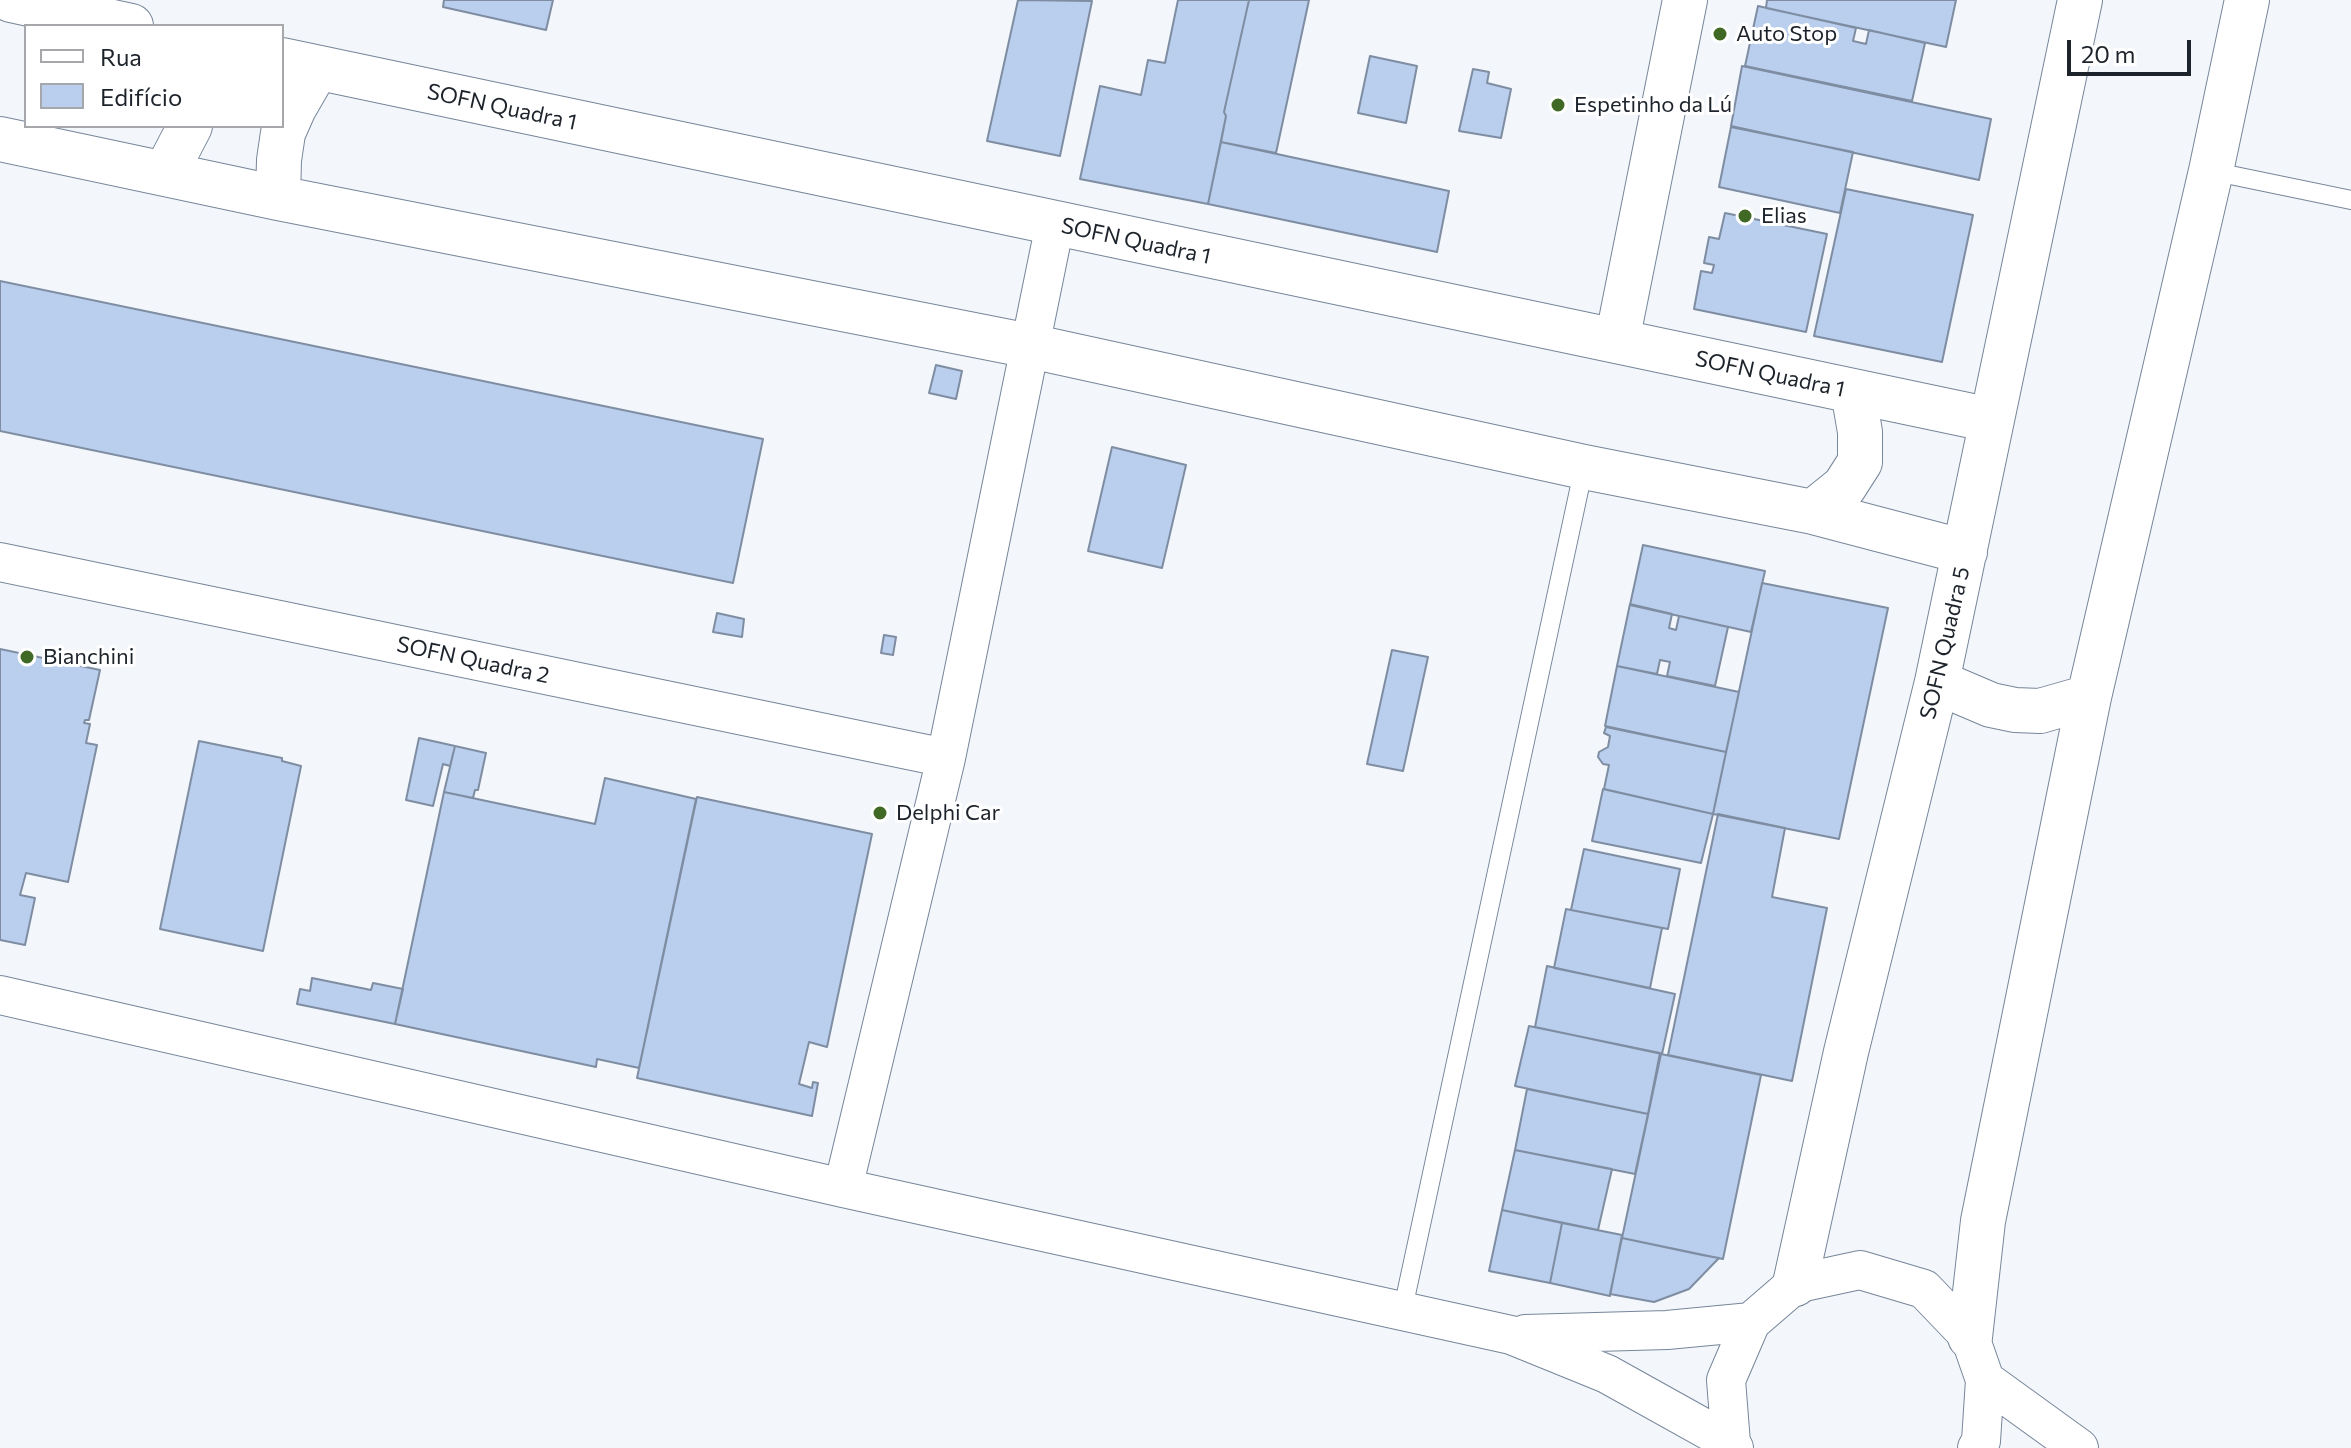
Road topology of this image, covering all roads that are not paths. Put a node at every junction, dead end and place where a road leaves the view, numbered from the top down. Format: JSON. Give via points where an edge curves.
{"nodes":[{"id":1,"x":11,"y":0,"type":"edge"},
{"id":2,"x":1685,"y":0,"type":"edge"},
{"id":3,"x":2080,"y":0,"type":"edge"},
{"id":4,"x":2247,"y":0,"type":"edge"},
{"id":5,"x":122,"y":24,"type":"edge"},
{"id":6,"x":300,"y":64,"type":"edge"},
{"id":7,"x":189,"y":128,"type":"edge"},
{"id":8,"x":0,"y":139,"type":"edge"},
{"id":9,"x":2211,"y":171,"type":"junction"},
{"id":10,"x":165,"y":174,"type":"junction"},
{"id":11,"x":278,"y":198,"type":"junction"},
{"id":12,"x":2351,"y":200,"type":"edge"},
{"id":13,"x":1055,"y":224,"type":"junction"},
{"id":14,"x":1617,"y":341,"type":"junction"},
{"id":15,"x":1030,"y":346,"type":"junction"},
{"id":16,"x":1853,"y":391,"type":"junction"},
{"id":17,"x":1991,"y":420,"type":"junction"},
{"id":18,"x":1584,"y":467,"type":"junction"},
{"id":19,"x":1813,"y":512,"type":"junction"},
{"id":20,"x":1965,"y":552,"type":"junction"},
{"id":21,"x":0,"y":562,"type":"edge"},
{"id":22,"x":1937,"y":682,"type":"junction"},
{"id":23,"x":2089,"y":697,"type":"junction"},
{"id":24,"x":946,"y":758,"type":"junction"},
{"id":25,"x":0,"y":995,"type":"edge"},
{"id":26,"x":843,"y":1188,"type":"junction"},
{"id":27,"x":1795,"y":1284,"type":"junction"},
{"id":28,"x":1402,"y":1313,"type":"junction"},
{"id":29,"x":1751,"y":1322,"type":"junction"},
{"id":30,"x":1511,"y":1335,"type":"junction"},
{"id":31,"x":1970,"y":1337,"type":"junction"},
{"id":32,"x":1985,"y":1380,"type":"junction"},
{"id":33,"x":1732,"y":1446,"type":"edge"},
{"id":34,"x":1977,"y":1448,"type":"edge"},
{"id":35,"x":2079,"y":1448,"type":"edge"}],
"edges":[{"from":1,"to":5,"type":"street"},
{"from":2,"to":14,"type":"street"},
{"from":3,"to":17,"type":"street","name":"SOFN Quadra 5"},
{"from":4,"to":9,"type":"street"},
{"from":6,"to":11,"type":"street","via":[[294,108],[283,133]]},
{"from":6,"to":13,"type":"street","name":"SOFN Quadra 1"},
{"from":7,"to":10,"type":"street"},
{"from":8,"to":10,"type":"street"},
{"from":9,"to":12,"type":"lane"},
{"from":9,"to":23,"type":"street"},
{"from":10,"to":11,"type":"street"},
{"from":11,"to":15,"type":"street"},
{"from":13,"to":14,"type":"street","name":"SOFN Quadra 1"},
{"from":13,"to":15,"type":"street"},
{"from":14,"to":16,"type":"street","name":"SOFN Quadra 1"},
{"from":15,"to":18,"type":"street"},
{"from":15,"to":24,"type":"street"},
{"from":16,"to":17,"type":"street","name":"SOFN Quadra 1"},
{"from":16,"to":19,"type":"street","via":[[1860,462],[1844,487]]},
{"from":17,"to":20,"type":"street","name":"SOFN Quadra 5"},
{"from":18,"to":19,"type":"street"},
{"from":18,"to":28,"type":"lane"},
{"from":19,"to":20,"type":"street"},
{"from":20,"to":22,"type":"street","name":"SOFN Quadra 5"},
{"from":21,"to":24,"type":"street","name":"SOFN Quadra 2"},
{"from":22,"to":23,"type":"street","via":[[2015,710],[2040,711]]},
{"from":22,"to":27,"type":"street","name":"SOFN Quadra 5"},
{"from":23,"to":31,"type":"street","via":[[1983,1221]]},
{"from":24,"to":26,"type":"street"},
{"from":25,"to":26,"type":"street"},
{"from":26,"to":28,"type":"street"},
{"from":27,"to":29,"type":"street"},
{"from":27,"to":31,"type":"street","via":[[1860,1270],[1911,1285],[1924,1289]]},
{"from":28,"to":30,"type":"street"},
{"from":29,"to":30,"type":"street"},
{"from":29,"to":33,"type":"street","via":[[1726,1380]]},
{"from":30,"to":33,"type":"street","via":[[1607,1374]]},
{"from":31,"to":32,"type":"street"},
{"from":32,"to":34,"type":"street"},
{"from":32,"to":35,"type":"street"}]}
